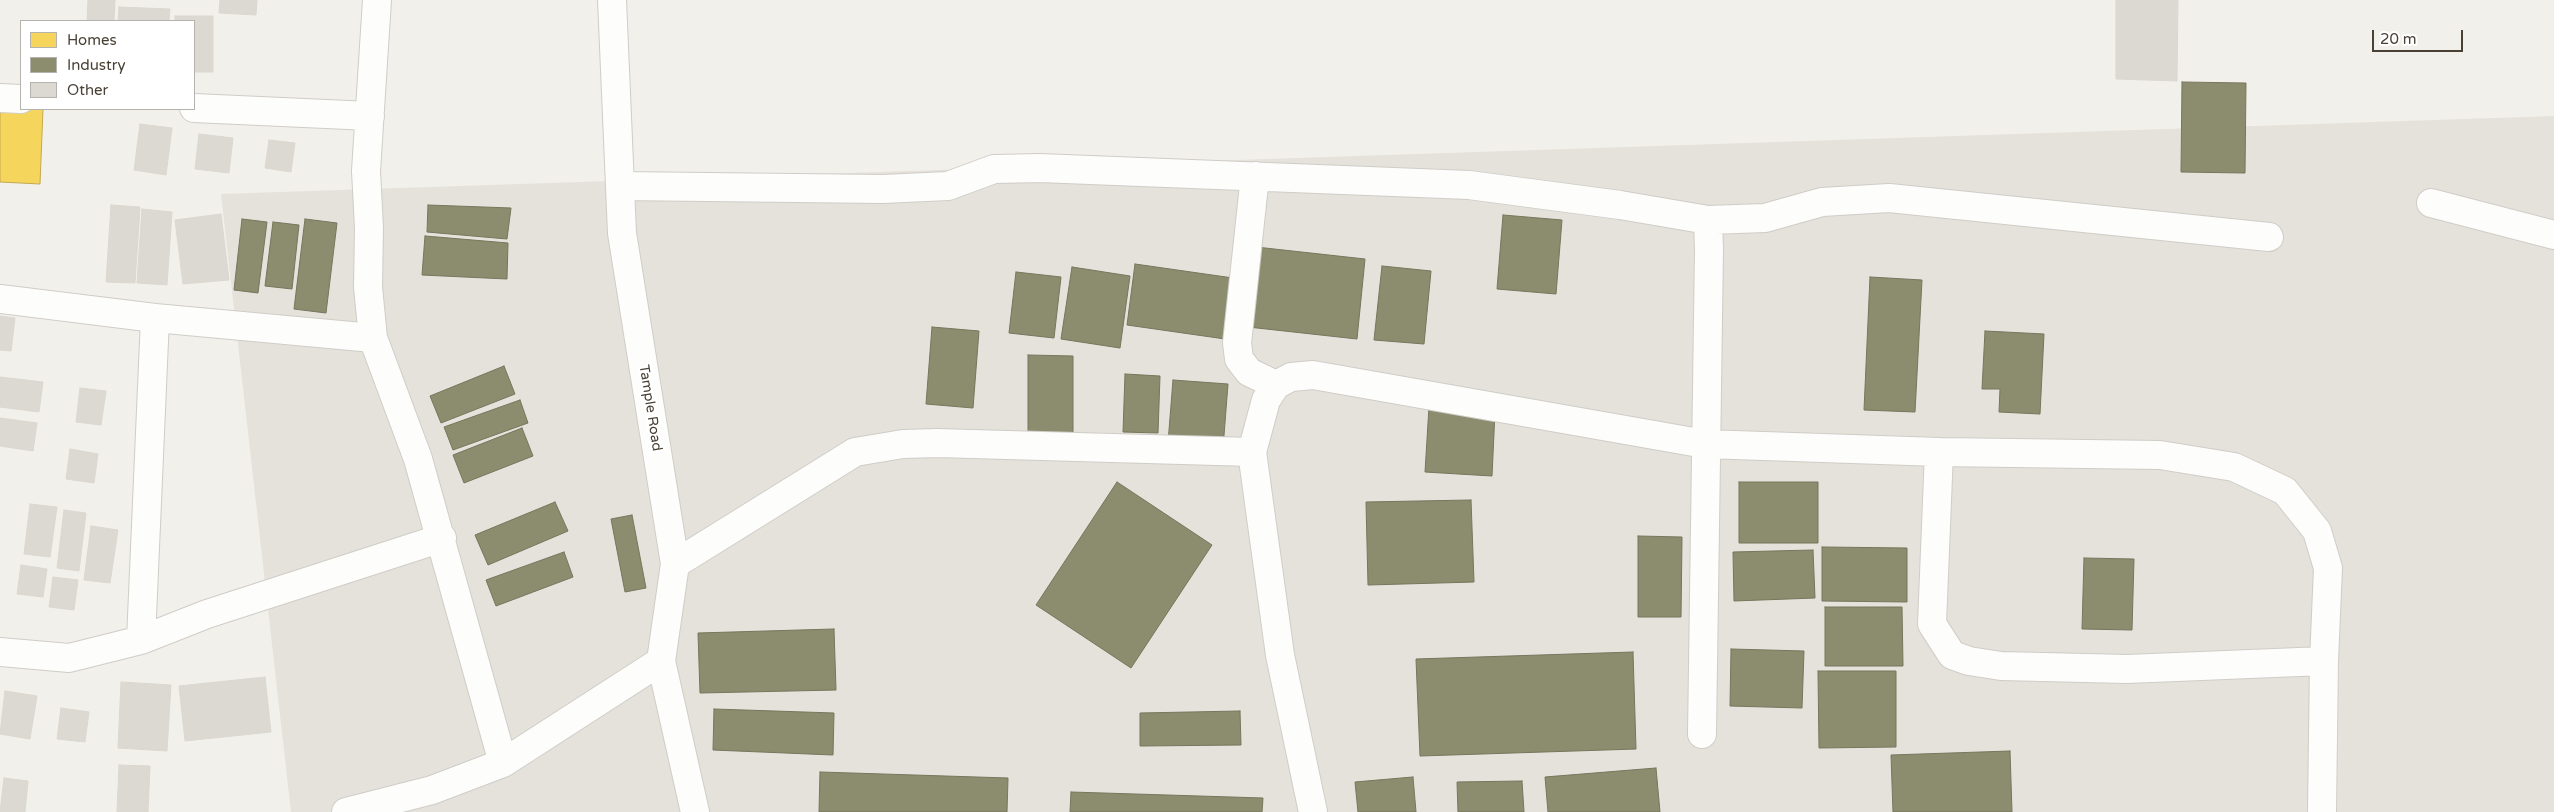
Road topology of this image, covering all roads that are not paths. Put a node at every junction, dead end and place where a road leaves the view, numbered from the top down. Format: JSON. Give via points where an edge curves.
{"nodes":[{"id":1,"x":377,"y":0,"type":"edge"},
{"id":2,"x":612,"y":0,"type":"edge"},
{"id":3,"x":0,"y":98,"type":"edge"},
{"id":4,"x":20,"y":99,"type":"edge"},
{"id":5,"x":195,"y":108,"type":"edge"},
{"id":6,"x":370,"y":116,"type":"junction"},
{"id":7,"x":1255,"y":176,"type":"junction"},
{"id":8,"x":620,"y":186,"type":"junction"},
{"id":9,"x":2431,"y":203,"type":"dead end"},
{"id":10,"x":1708,"y":220,"type":"junction"},
{"id":11,"x":2554,"y":235,"type":"edge"},
{"id":12,"x":2269,"y":237,"type":"dead end"},
{"id":13,"x":0,"y":299,"type":"edge"},
{"id":14,"x":155,"y":318,"type":"junction"},
{"id":15,"x":373,"y":338,"type":"junction"},
{"id":16,"x":1276,"y":385,"type":"junction"},
{"id":17,"x":1705,"y":444,"type":"junction"},
{"id":18,"x":1252,"y":452,"type":"junction"},
{"id":19,"x":1939,"y":452,"type":"junction"},
{"id":20,"x":442,"y":538,"type":"junction"},
{"id":21,"x":674,"y":564,"type":"junction"},
{"id":22,"x":141,"y":640,"type":"junction"},
{"id":23,"x":0,"y":652,"type":"edge"},
{"id":24,"x":661,"y":661,"type":"junction"},
{"id":25,"x":2324,"y":661,"type":"junction"},
{"id":26,"x":1702,"y":734,"type":"dead end"},
{"id":27,"x":503,"y":763,"type":"junction"},
{"id":28,"x":431,"y":801,"type":"edge"},
{"id":29,"x":346,"y":812,"type":"edge"},
{"id":30,"x":695,"y":812,"type":"edge"},
{"id":31,"x":1313,"y":812,"type":"edge"},
{"id":32,"x":2322,"y":812,"type":"edge"}],
"edges":[{"from":1,"to":6,"type":"street"},
{"from":2,"to":8,"type":"street","name":"Tample Road"},
{"from":3,"to":4,"type":"street"},
{"from":5,"to":6,"type":"street"},
{"from":6,"to":15,"type":"street","via":[[366,171],[368,287]]},
{"from":7,"to":8,"type":"street","via":[[1040,168],[994,169],[948,186],[883,189]]},
{"from":7,"to":10,"type":"street","via":[[1469,186]]},
{"from":7,"to":16,"type":"street","via":[[1237,343],[1239,359],[1249,372]]},
{"from":8,"to":21,"type":"street","name":"Tample Road","via":[[622,233]]},
{"from":9,"to":11,"type":"street"},
{"from":10,"to":12,"type":"street","via":[[1765,218],[1822,202],[1889,198]]},
{"from":10,"to":17,"type":"street"},
{"from":13,"to":14,"type":"street"},
{"from":14,"to":15,"type":"street"},
{"from":14,"to":22,"type":"street"},
{"from":15,"to":20,"type":"street","via":[[418,459]]},
{"from":16,"to":17,"type":"street","via":[[1291,376],[1313,375]]},
{"from":16,"to":18,"type":"street","via":[[1266,400]]},
{"from":17,"to":19,"type":"street"},
{"from":17,"to":26,"type":"street"},
{"from":18,"to":21,"type":"street","via":[[936,443],[904,444],[855,452]]},
{"from":18,"to":31,"type":"street","via":[[1280,655]]},
{"from":19,"to":25,"type":"street","via":[[2160,455],[2234,467],[2285,491],[2317,531],[2328,568]]},
{"from":19,"to":25,"type":"street","via":[[1932,624],[1952,655],[1969,662],[2000,666],[2127,669]]},
{"from":20,"to":22,"type":"street","via":[[207,614]]},
{"from":20,"to":27,"type":"street"},
{"from":21,"to":24,"type":"street","name":"Tample Road"},
{"from":22,"to":23,"type":"street","via":[[69,658]]},
{"from":24,"to":27,"type":"street"},
{"from":24,"to":30,"type":"street","name":"Tample Road"},
{"from":25,"to":32,"type":"street"},
{"from":27,"to":28,"type":"street"},
{"from":28,"to":29,"type":"street"}]}
